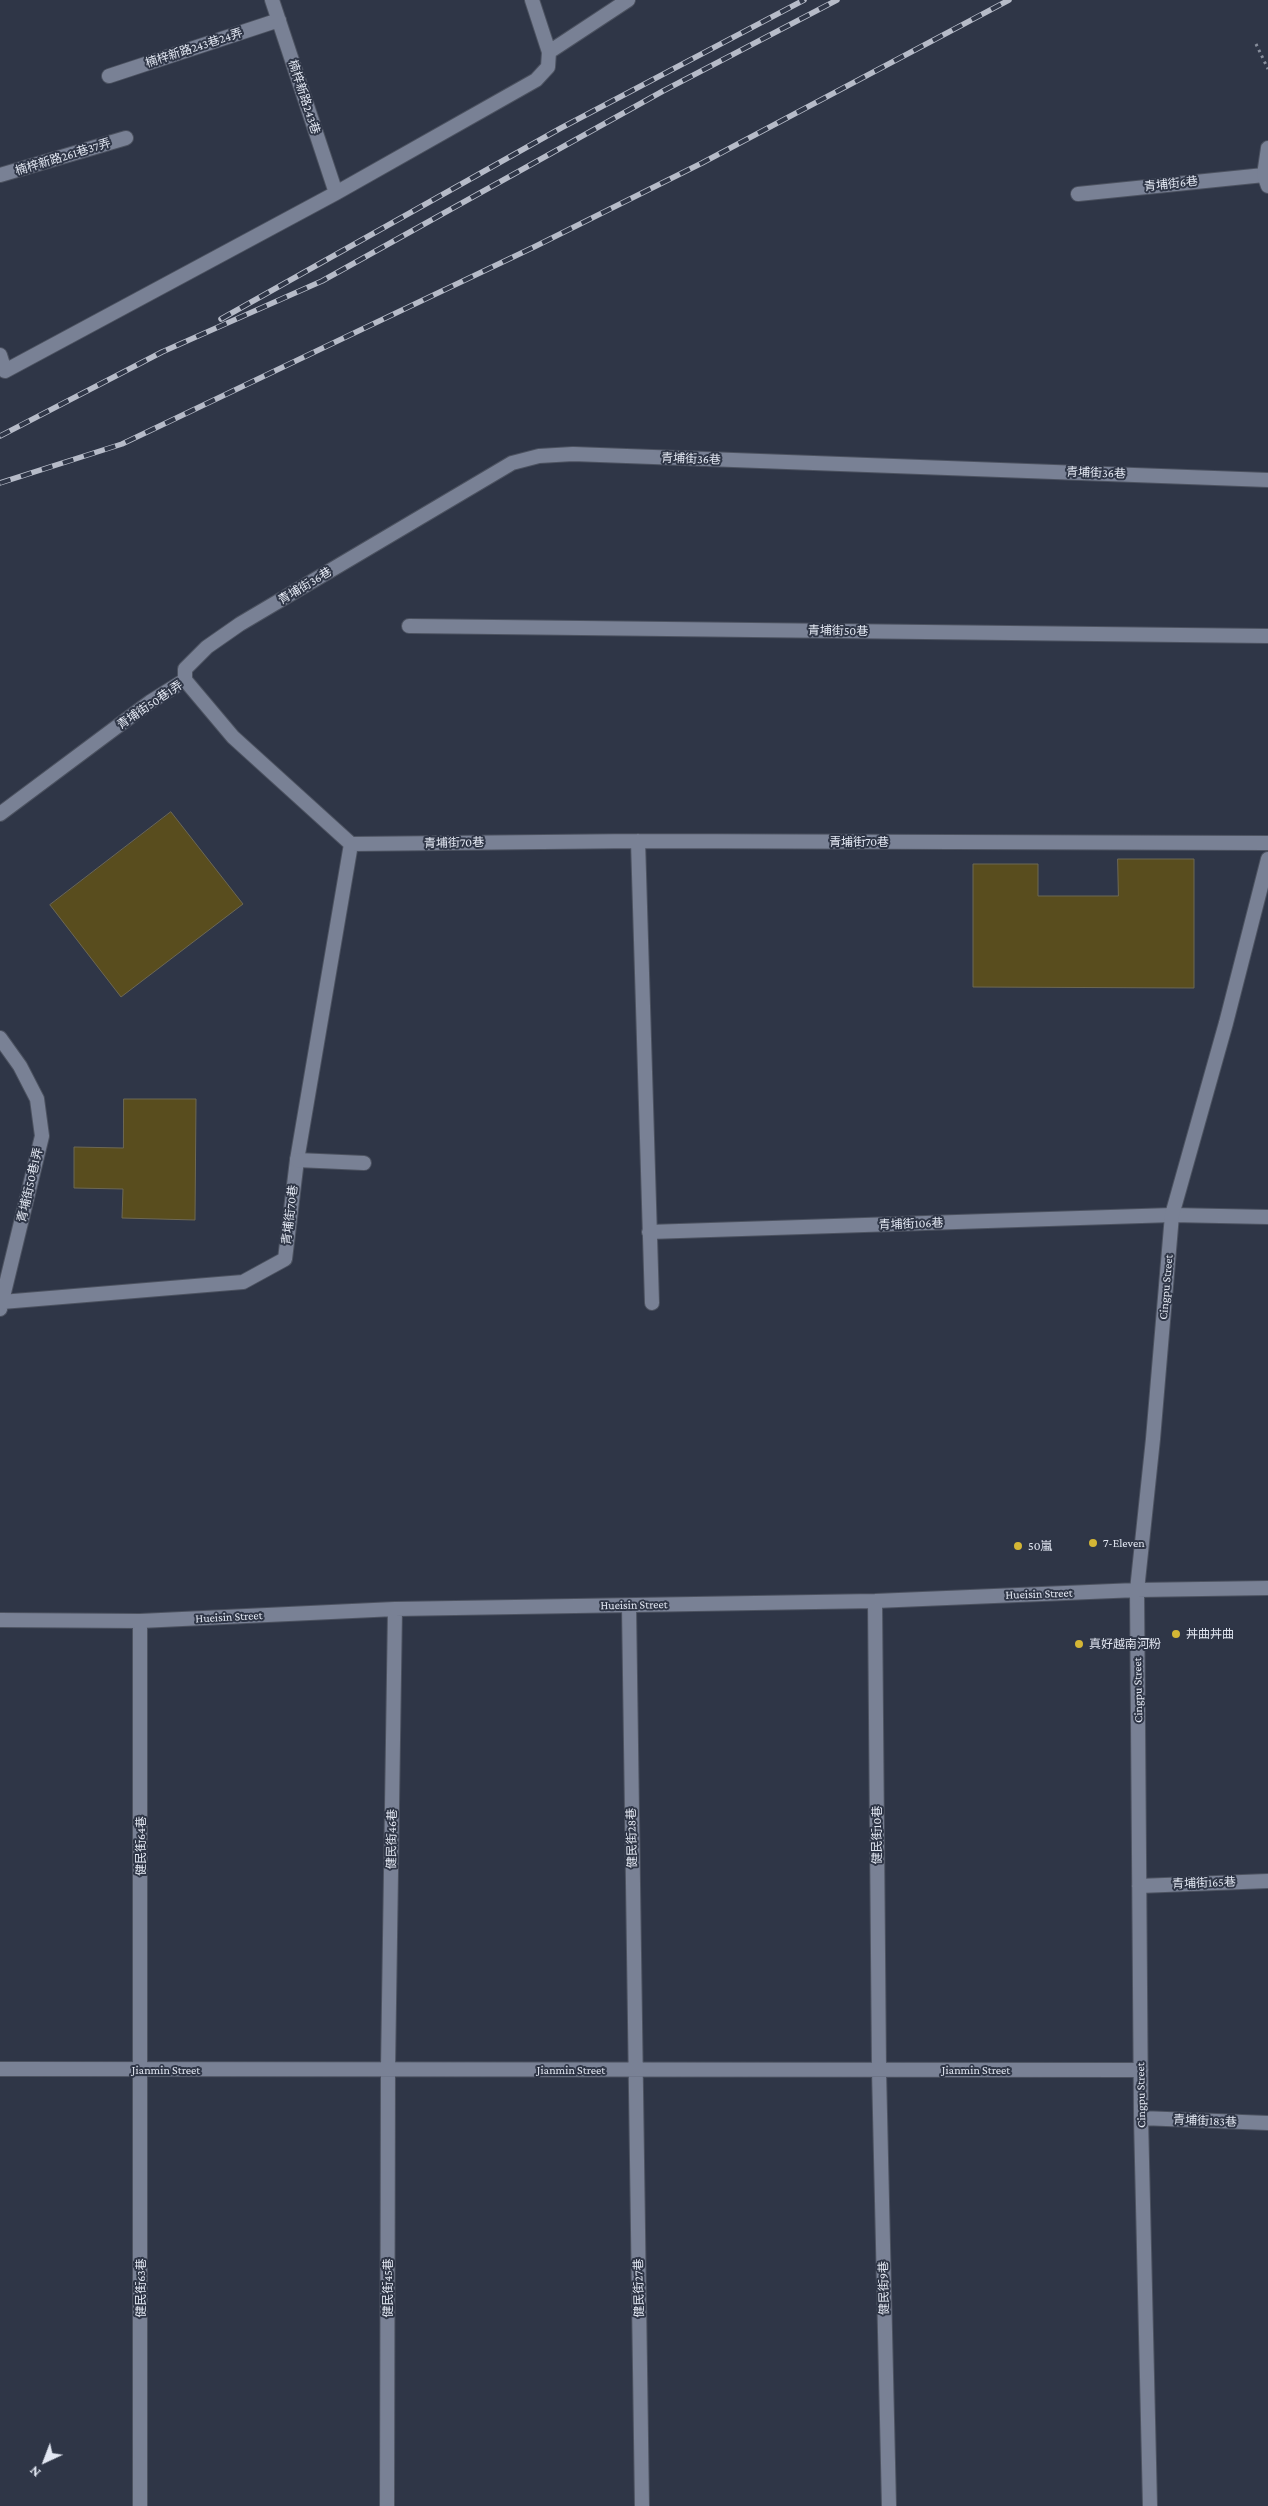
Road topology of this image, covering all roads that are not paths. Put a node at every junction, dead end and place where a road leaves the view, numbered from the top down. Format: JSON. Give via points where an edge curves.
{"nodes":[{"id":1,"x":272,"y":0,"type":"edge"},
{"id":2,"x":532,"y":0,"type":"edge"},
{"id":3,"x":628,"y":0,"type":"edge"},
{"id":4,"x":279,"y":20,"type":"junction"},
{"id":5,"x":549,"y":52,"type":"junction"},
{"id":6,"x":109,"y":76,"type":"dead end"},
{"id":7,"x":126,"y":138,"type":"dead end"},
{"id":8,"x":1268,"y":148,"type":"edge"},
{"id":9,"x":0,"y":175,"type":"edge"},
{"id":10,"x":1266,"y":180,"type":"edge"},
{"id":11,"x":336,"y":193,"type":"junction"},
{"id":12,"x":1078,"y":194,"type":"dead end"},
{"id":13,"x":0,"y":355,"type":"edge"},
{"id":14,"x":1268,"y":480,"type":"edge"},
{"id":15,"x":409,"y":626,"type":"dead end"},
{"id":16,"x":1268,"y":636,"type":"edge"},
{"id":17,"x":185,"y":680,"type":"junction"},
{"id":18,"x":0,"y":814,"type":"edge"},
{"id":19,"x":638,"y":841,"type":"junction"},
{"id":20,"x":1268,"y":843,"type":"edge"},
{"id":21,"x":350,"y":844,"type":"junction"},
{"id":22,"x":1268,"y":859,"type":"edge"},
{"id":23,"x":0,"y":1038,"type":"edge"},
{"id":24,"x":297,"y":1160,"type":"junction"},
{"id":25,"x":364,"y":1163,"type":"dead end"},
{"id":26,"x":1172,"y":1215,"type":"junction"},
{"id":27,"x":1268,"y":1217,"type":"edge"},
{"id":28,"x":649,"y":1232,"type":"junction"},
{"id":29,"x":652,"y":1303,"type":"dead end"},
{"id":30,"x":1,"y":1306,"type":"edge"},
{"id":31,"x":1268,"y":1588,"type":"edge"},
{"id":32,"x":1137,"y":1590,"type":"junction"},
{"id":33,"x":875,"y":1601,"type":"junction"},
{"id":34,"x":629,"y":1606,"type":"junction"},
{"id":35,"x":395,"y":1609,"type":"junction"},
{"id":36,"x":0,"y":1620,"type":"edge"},
{"id":37,"x":140,"y":1622,"type":"junction"},
{"id":38,"x":1268,"y":1881,"type":"edge"},
{"id":39,"x":1139,"y":1886,"type":"junction"},
{"id":40,"x":0,"y":2069,"type":"edge"},
{"id":41,"x":142,"y":2070,"type":"junction"},
{"id":42,"x":388,"y":2070,"type":"junction"},
{"id":43,"x":636,"y":2070,"type":"junction"},
{"id":44,"x":879,"y":2070,"type":"junction"},
{"id":45,"x":1141,"y":2070,"type":"junction"},
{"id":46,"x":1142,"y":2118,"type":"junction"},
{"id":47,"x":1268,"y":2123,"type":"edge"},
{"id":48,"x":140,"y":2506,"type":"edge"},
{"id":49,"x":387,"y":2506,"type":"edge"},
{"id":50,"x":642,"y":2506,"type":"edge"},
{"id":51,"x":889,"y":2506,"type":"edge"},
{"id":52,"x":1150,"y":2506,"type":"edge"}],
"edges":[{"from":1,"to":4,"type":"street","name":"楠梓新路243巷"},
{"from":2,"to":5,"type":"street"},
{"from":3,"to":5,"type":"street"},
{"from":4,"to":6,"type":"street","name":"楠梓新路243巷24弄"},
{"from":4,"to":11,"type":"street","name":"楠梓新路243巷"},
{"from":5,"to":11,"type":"street","via":[[548,67],[536,80]]},
{"from":7,"to":9,"type":"street","name":"楠梓新路261巷37弄"},
{"from":8,"to":10,"type":"street"},
{"from":10,"to":12,"type":"street","name":"青埔街6巷"},
{"from":11,"to":13,"type":"street","via":[[5,371]]},
{"from":14,"to":17,"type":"street","name":"青埔街36巷","via":[[573,454],[539,456],[512,463],[240,624],[207,647],[185,669]]},
{"from":15,"to":16,"type":"street","name":"青埔街50巷"},
{"from":17,"to":18,"type":"street","name":"青埔街50巷1弄","via":[[150,702]]},
{"from":17,"to":21,"type":"street","name":"青埔街50巷1弄","via":[[233,736]]},
{"from":19,"to":20,"type":"street","name":"青埔街70巷"},
{"from":19,"to":21,"type":"street","name":"青埔街70巷"},
{"from":19,"to":28,"type":"street"},
{"from":21,"to":24,"type":"street","name":"青埔街70巷"},
{"from":22,"to":26,"type":"street","name":"Cingpu Street"},
{"from":23,"to":30,"type":"street","name":"青埔街50巷1弄","via":[[20,1066],[37,1099],[42,1136]]},
{"from":24,"to":25,"type":"street"},
{"from":24,"to":30,"type":"street","name":"青埔街70巷","via":[[285,1259],[243,1282]]},
{"from":26,"to":27,"type":"street","name":"青埔街106巷"},
{"from":26,"to":28,"type":"street","name":"青埔街106巷"},
{"from":26,"to":32,"type":"street","name":"Cingpu Street","via":[[1154,1439]]},
{"from":28,"to":29,"type":"street"},
{"from":31,"to":32,"type":"street","name":"Hueisin Street"},
{"from":32,"to":33,"type":"street","name":"Hueisin Street"},
{"from":32,"to":39,"type":"street","name":"Cingpu Street"},
{"from":33,"to":34,"type":"street","name":"Hueisin Street"},
{"from":33,"to":44,"type":"street","name":"健民街10巷"},
{"from":34,"to":35,"type":"street","name":"Hueisin Street"},
{"from":34,"to":43,"type":"street","name":"健民街28巷"},
{"from":35,"to":37,"type":"street","name":"Hueisin Street"},
{"from":35,"to":42,"type":"street","name":"健民街46巷"},
{"from":36,"to":37,"type":"street","name":"Hueisin Street"},
{"from":37,"to":41,"type":"street","name":"健民街64巷"},
{"from":38,"to":39,"type":"street","name":"青埔街165巷"},
{"from":39,"to":45,"type":"street","name":"Cingpu Street"},
{"from":40,"to":41,"type":"street","name":"Jianmin Street"},
{"from":41,"to":42,"type":"street","name":"Jianmin Street"},
{"from":41,"to":48,"type":"street","name":"健民街63巷"},
{"from":42,"to":43,"type":"street","name":"Jianmin Street"},
{"from":42,"to":49,"type":"street","name":"健民街45巷"},
{"from":43,"to":44,"type":"street","name":"Jianmin Street"},
{"from":43,"to":50,"type":"street","name":"健民街27巷"},
{"from":44,"to":45,"type":"street","name":"Jianmin Street"},
{"from":44,"to":51,"type":"street","name":"健民街9巷"},
{"from":45,"to":46,"type":"street","name":"Cingpu Street"},
{"from":46,"to":47,"type":"street","name":"青埔街183巷"},
{"from":46,"to":52,"type":"street","name":"Cingpu Street"}]}
